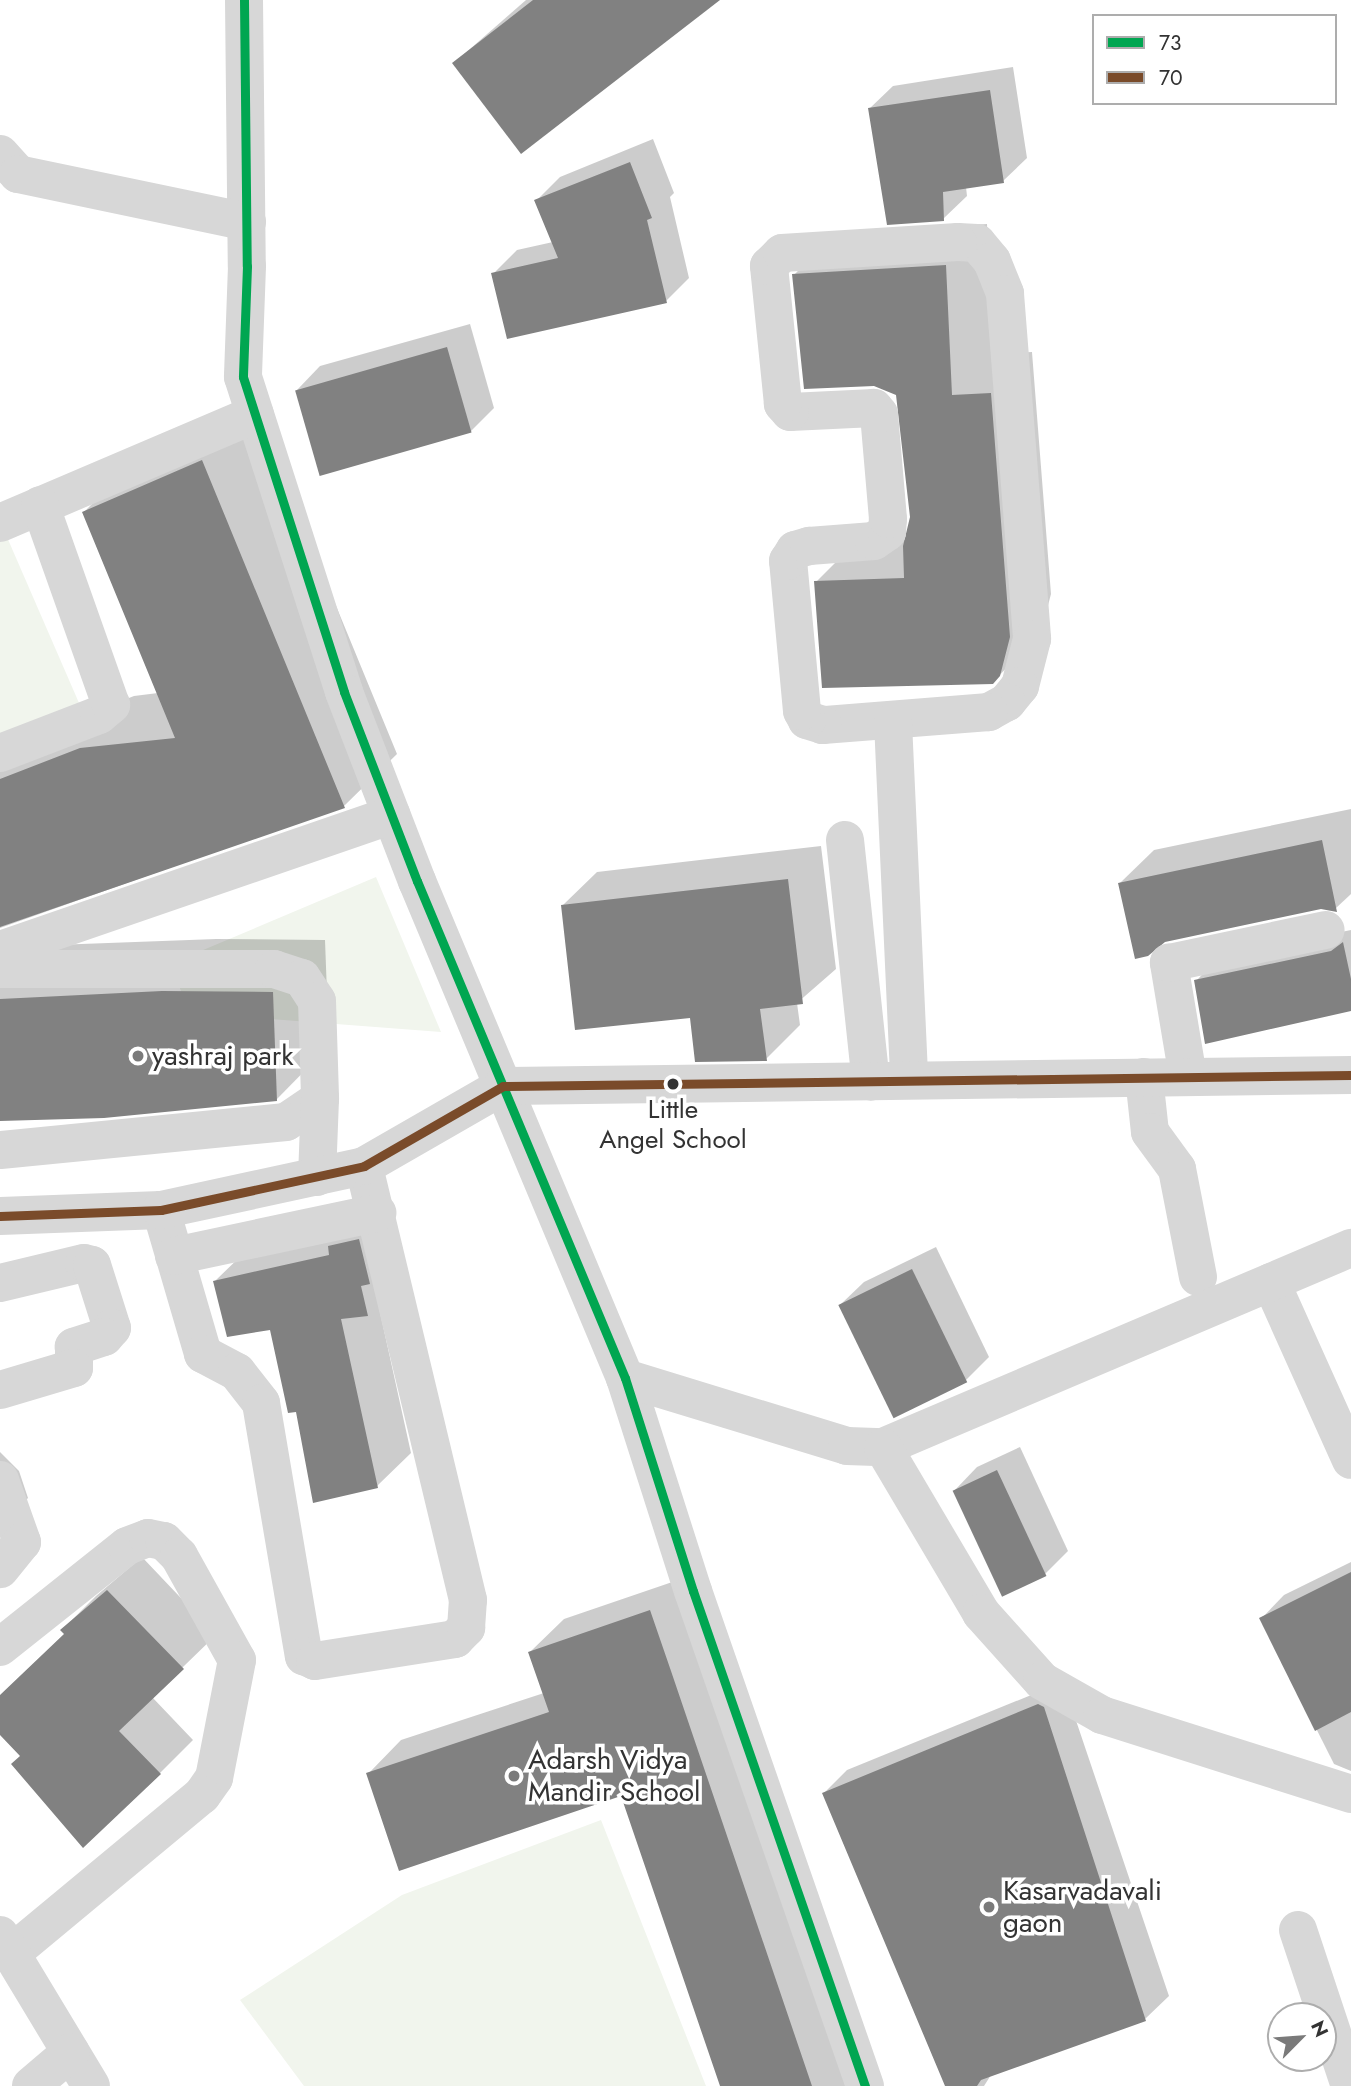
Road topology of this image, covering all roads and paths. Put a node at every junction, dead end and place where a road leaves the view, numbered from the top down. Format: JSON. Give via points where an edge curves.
{"nodes":[{"id":1,"x":244,"y":0,"type":"edge"},
{"id":2,"x":0,"y":154,"type":"edge"},
{"id":3,"x":247,"y":222,"type":"junction"},
{"id":4,"x":255,"y":414,"type":"junction"},
{"id":5,"x":40,"y":505,"type":"junction"},
{"id":6,"x":0,"y":523,"type":"edge"},
{"id":7,"x":893,"y":722,"type":"junction"},
{"id":8,"x":0,"y":753,"type":"edge"},
{"id":9,"x":391,"y":815,"type":"junction"},
{"id":10,"x":845,"y":840,"type":"dead end"},
{"id":11,"x":1326,"y":930,"type":"dead end"},
{"id":12,"x":0,"y":950,"type":"edge"},
{"id":13,"x":0,"y":969,"type":"edge"},
{"id":14,"x":1351,"y":1075,"type":"edge"},
{"id":15,"x":1144,"y":1077,"type":"junction"},
{"id":16,"x":1188,"y":1077,"type":"junction"},
{"id":17,"x":909,"y":1080,"type":"junction"},
{"id":18,"x":871,"y":1082,"type":"junction"},
{"id":19,"x":503,"y":1086,"type":"junction"},
{"id":20,"x":320,"y":1099,"type":"junction"},
{"id":21,"x":0,"y":1150,"type":"edge"},
{"id":22,"x":364,"y":1166,"type":"junction"},
{"id":23,"x":317,"y":1177,"type":"junction"},
{"id":24,"x":161,"y":1210,"type":"junction"},
{"id":25,"x":377,"y":1213,"type":"junction"},
{"id":26,"x":0,"y":1216,"type":"edge"},
{"id":27,"x":1351,"y":1248,"type":"edge"},
{"id":28,"x":174,"y":1256,"type":"junction"},
{"id":29,"x":1198,"y":1277,"type":"dead end"},
{"id":30,"x":1271,"y":1282,"type":"junction"},
{"id":31,"x":0,"y":1283,"type":"edge"},
{"id":32,"x":625,"y":1378,"type":"junction"},
{"id":33,"x":0,"y":1390,"type":"edge"},
{"id":34,"x":883,"y":1447,"type":"junction"},
{"id":35,"x":1351,"y":1460,"type":"edge"},
{"id":36,"x":0,"y":1480,"type":"edge"},
{"id":37,"x":0,"y":1569,"type":"edge"},
{"id":38,"x":0,"y":1647,"type":"edge"},
{"id":39,"x":1351,"y":1794,"type":"edge"},
{"id":40,"x":1298,"y":1930,"type":"dead end"},
{"id":41,"x":6,"y":1944,"type":"edge"},
{"id":42,"x":71,"y":2052,"type":"junction"},
{"id":43,"x":31,"y":2086,"type":"edge"},
{"id":44,"x":91,"y":2086,"type":"edge"},
{"id":45,"x":865,"y":2086,"type":"edge"},
{"id":46,"x":1350,"y":2086,"type":"edge"}],
"edges":[{"from":1,"to":3,"type":"street"},
{"from":2,"to":3,"type":"street","via":[[18,174]]},
{"from":3,"to":4,"type":"street","via":[[243,377]]},
{"from":4,"to":5,"type":"street"},
{"from":4,"to":9,"type":"street","via":[[344,692]]},
{"from":5,"to":6,"type":"street"},
{"from":5,"to":8,"type":"street","via":[[111,705],[99,715]]},
{"from":7,"to":7,"type":"street","via":[[989,712],[1007,702],[1020,686],[1032,639],[1004,294],[992,261],[977,243],[782,253],[769,266],[783,404],[790,412],[874,408],[879,414],[888,519],[887,532],[874,541],[809,546],[795,550],[788,561],[802,711],[807,720],[823,725]]},
{"from":7,"to":17,"type":"street"},
{"from":9,"to":12,"type":"street"},
{"from":9,"to":19,"type":"street"},
{"from":10,"to":18,"type":"street"},
{"from":11,"to":16,"type":"street","via":[[1170,963]]},
{"from":13,"to":20,"type":"street","via":[[274,969],[302,978],[317,1001]]},
{"from":14,"to":16,"type":"street"},
{"from":15,"to":16,"type":"street"},
{"from":15,"to":17,"type":"street"},
{"from":15,"to":29,"type":"street","via":[[1150,1132],[1177,1169]]},
{"from":17,"to":18,"type":"street"},
{"from":18,"to":19,"type":"street"},
{"from":19,"to":22,"type":"street"},
{"from":19,"to":32,"type":"street"},
{"from":20,"to":21,"type":"street","via":[[286,1122]]},
{"from":20,"to":23,"type":"street"},
{"from":22,"to":23,"type":"street"},
{"from":22,"to":25,"type":"street"},
{"from":23,"to":24,"type":"street"},
{"from":24,"to":26,"type":"street"},
{"from":24,"to":28,"type":"street"},
{"from":25,"to":28,"type":"street"},
{"from":25,"to":28,"type":"street","via":[[468,1600],[466,1628],[454,1639],[315,1661],[304,1657],[261,1403],[237,1372],[203,1354]]},
{"from":27,"to":30,"type":"street"},
{"from":30,"to":34,"type":"street"},
{"from":30,"to":35,"type":"street"},
{"from":31,"to":33,"type":"street","via":[[92,1265],[112,1328],[104,1337],[74,1347],[74,1368]]},
{"from":32,"to":34,"type":"street","via":[[847,1446]]},
{"from":32,"to":45,"type":"street","via":[[692,1591]]},
{"from":34,"to":39,"type":"street","via":[[981,1613],[1042,1681],[1102,1715]]},
{"from":36,"to":37,"type":"street","via":[[22,1542]]},
{"from":38,"to":41,"type":"street","via":[[127,1546],[148,1538],[164,1541],[179,1556],[237,1660],[214,1778],[202,1795]]},
{"from":40,"to":46,"type":"street"},
{"from":41,"to":42,"type":"street"},
{"from":42,"to":43,"type":"street"},
{"from":42,"to":44,"type":"street"}]}
